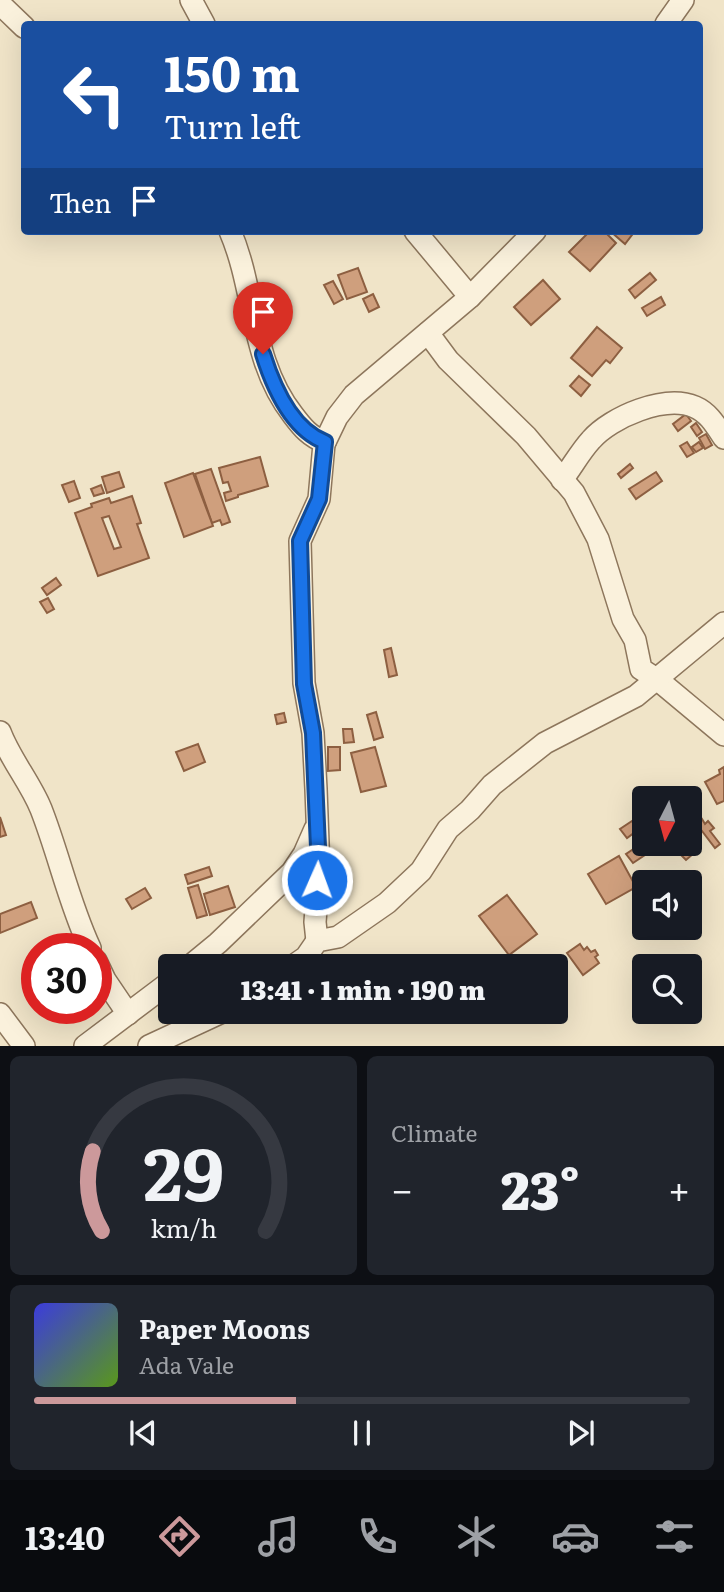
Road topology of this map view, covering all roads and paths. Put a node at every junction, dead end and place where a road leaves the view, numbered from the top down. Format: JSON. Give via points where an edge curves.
{"nodes":[{"id":1,"x":191,"y":0,"type":"edge"},
{"id":2,"x":683,"y":0,"type":"edge"},
{"id":3,"x":0,"y":4,"type":"edge"},
{"id":4,"x":202,"y":21,"type":"edge"},
{"id":5,"x":668,"y":21,"type":"edge"},
{"id":6,"x":21,"y":24,"type":"edge"},
{"id":7,"x":231,"y":235,"type":"edge"},
{"id":8,"x":418,"y":235,"type":"edge"},
{"id":9,"x":531,"y":235,"type":"edge"},
{"id":10,"x":470,"y":297,"type":"junction"},
{"id":11,"x":428,"y":333,"type":"junction"},
{"id":12,"x":724,"y":438,"type":"edge"},
{"id":13,"x":325,"y":442,"type":"junction"},
{"id":14,"x":562,"y":480,"type":"junction"},
{"id":15,"x":724,"y":623,"type":"edge"},
{"id":16,"x":658,"y":680,"type":"junction"},
{"id":17,"x":0,"y":732,"type":"edge"},
{"id":18,"x":724,"y":735,"type":"edge"},
{"id":19,"x":317,"y":824,"type":"junction"},
{"id":20,"x":83,"y":933,"type":"edge"},
{"id":21,"x":317,"y":942,"type":"junction"},
{"id":22,"x":205,"y":954,"type":"edge"},
{"id":23,"x":308,"y":954,"type":"edge"},
{"id":24,"x":112,"y":990,"type":"edge"},
{"id":25,"x":158,"y":991,"type":"edge"},
{"id":26,"x":128,"y":1013,"type":"junction"},
{"id":27,"x":0,"y":1014,"type":"edge"},
{"id":28,"x":196,"y":1024,"type":"edge"},
{"id":29,"x":88,"y":1044,"type":"edge"},
{"id":30,"x":24,"y":1046,"type":"edge"},
{"id":31,"x":115,"y":1046,"type":"edge"},
{"id":32,"x":149,"y":1046,"type":"edge"}],
"edges":[{"from":1,"to":4,"type":"street"},
{"from":2,"to":5,"type":"street"},
{"from":3,"to":6,"type":"street"},
{"from":7,"to":13,"type":"street","via":[[270,375],[296,419],[314,438]]},
{"from":8,"to":10,"type":"street"},
{"from":9,"to":10,"type":"street"},
{"from":10,"to":11,"type":"street"},
{"from":11,"to":13,"type":"street","via":[[354,394]]},
{"from":11,"to":14,"type":"street"},
{"from":12,"to":14,"type":"street","via":[[695,407],[654,405],[591,439]]},
{"from":13,"to":19,"type":"street","via":[[319,499],[300,541],[304,684],[313,733]]},
{"from":14,"to":16,"type":"street","via":[[598,539],[641,669]]},
{"from":15,"to":16,"type":"street"},
{"from":16,"to":18,"type":"street"},
{"from":16,"to":21,"type":"street","via":[[545,743],[492,785],[448,829],[421,871],[387,903],[338,937]]},
{"from":17,"to":20,"type":"street","via":[[39,804]]},
{"from":19,"to":21,"type":"street"},
{"from":19,"to":22,"type":"street","via":[[292,872]]},
{"from":21,"to":23,"type":"street"},
{"from":24,"to":26,"type":"street"},
{"from":25,"to":26,"type":"street"},
{"from":26,"to":29,"type":"street"},
{"from":27,"to":30,"type":"street"},
{"from":28,"to":32,"type":"street"},
{"from":29,"to":31,"type":"street"}]}
